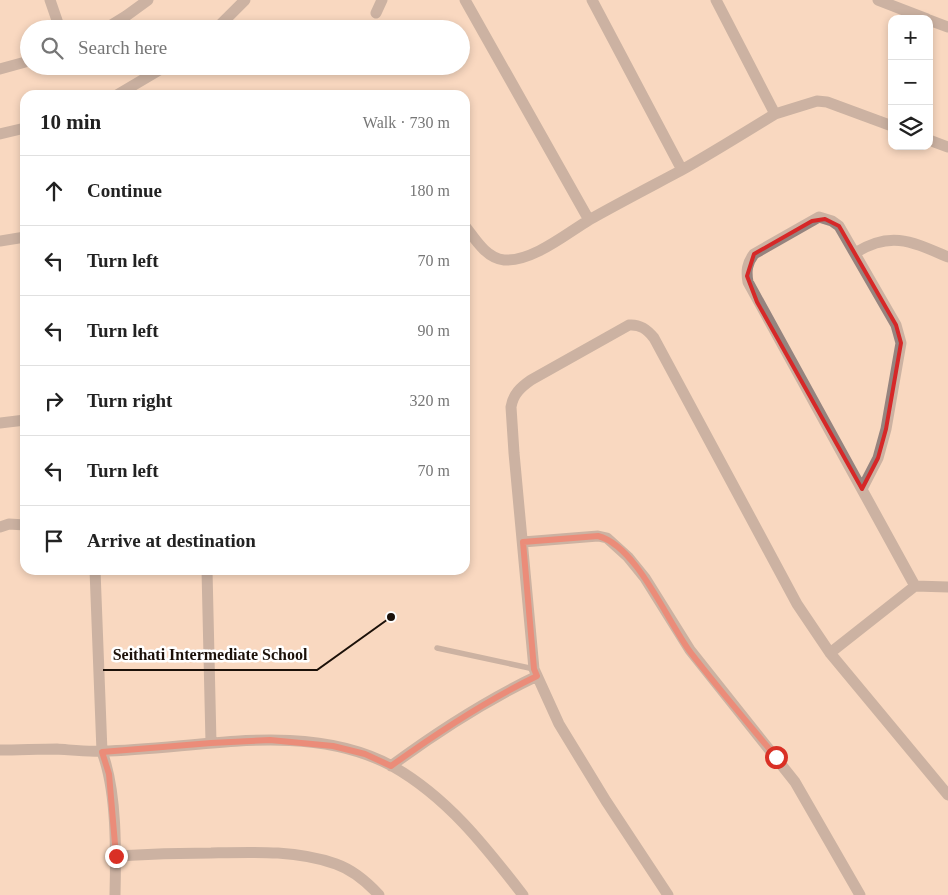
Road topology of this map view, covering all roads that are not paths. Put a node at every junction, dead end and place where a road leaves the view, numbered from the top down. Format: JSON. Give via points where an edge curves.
{"nodes":[{"id":1,"x":50,"y":0,"type":"edge"},
{"id":2,"x":148,"y":0,"type":"edge"},
{"id":3,"x":245,"y":0,"type":"edge"},
{"id":4,"x":382,"y":0,"type":"edge"},
{"id":5,"x":465,"y":0,"type":"edge"},
{"id":6,"x":592,"y":0,"type":"edge"},
{"id":7,"x":716,"y":0,"type":"edge"},
{"id":8,"x":878,"y":0,"type":"edge"},
{"id":9,"x":376,"y":14,"type":"dead end"},
{"id":10,"x":917,"y":15,"type":"edge"},
{"id":11,"x":57,"y":20,"type":"edge"},
{"id":12,"x":120,"y":20,"type":"edge"},
{"id":13,"x":225,"y":20,"type":"edge"},
{"id":14,"x":933,"y":21,"type":"edge"},
{"id":15,"x":948,"y":27,"type":"edge"},
{"id":16,"x":20,"y":63,"type":"edge"},
{"id":17,"x":0,"y":69,"type":"edge"},
{"id":18,"x":151,"y":75,"type":"edge"},
{"id":19,"x":125,"y":90,"type":"edge"},
{"id":20,"x":775,"y":114,"type":"junction"},
{"id":21,"x":888,"y":125,"type":"edge"},
{"id":22,"x":20,"y":129,"type":"edge"},
{"id":23,"x":0,"y":134,"type":"edge"},
{"id":24,"x":933,"y":141,"type":"edge"},
{"id":25,"x":948,"y":147,"type":"edge"},
{"id":26,"x":682,"y":170,"type":"junction"},
{"id":27,"x":589,"y":220,"type":"junction"},
{"id":28,"x":470,"y":233,"type":"edge"},
{"id":29,"x":20,"y":237,"type":"edge"},
{"id":30,"x":0,"y":241,"type":"edge"},
{"id":31,"x":855,"y":253,"type":"junction"},
{"id":32,"x":948,"y":257,"type":"edge"},
{"id":33,"x":20,"y":421,"type":"edge"},
{"id":34,"x":0,"y":423,"type":"edge"},
{"id":35,"x":862,"y":489,"type":"junction"},
{"id":36,"x":20,"y":525,"type":"edge"},
{"id":37,"x":0,"y":527,"type":"edge"},
{"id":38,"x":523,"y":542,"type":"junction"},
{"id":39,"x":95,"y":575,"type":"edge"},
{"id":40,"x":207,"y":575,"type":"edge"},
{"id":41,"x":915,"y":586,"type":"junction"},
{"id":42,"x":948,"y":586,"type":"edge"},
{"id":43,"x":437,"y":648,"type":"dead end"},
{"id":44,"x":830,"y":653,"type":"junction"},
{"id":45,"x":535,"y":672,"type":"junction"},
{"id":46,"x":211,"y":743,"type":"junction"},
{"id":47,"x":0,"y":750,"type":"edge"},
{"id":48,"x":102,"y":752,"type":"junction"},
{"id":49,"x":391,"y":766,"type":"junction"},
{"id":50,"x":948,"y":795,"type":"edge"},
{"id":51,"x":116,"y":856,"type":"junction"},
{"id":52,"x":115,"y":895,"type":"edge"},
{"id":53,"x":379,"y":895,"type":"edge"},
{"id":54,"x":523,"y":895,"type":"edge"},
{"id":55,"x":668,"y":895,"type":"edge"},
{"id":56,"x":860,"y":895,"type":"edge"}],
"edges":[{"from":1,"to":11,"type":"street"},
{"from":2,"to":12,"type":"street"},
{"from":3,"to":13,"type":"street"},
{"from":4,"to":9,"type":"street"},
{"from":5,"to":27,"type":"street"},
{"from":6,"to":26,"type":"street"},
{"from":7,"to":20,"type":"street"},
{"from":8,"to":10,"type":"street"},
{"from":14,"to":15,"type":"street"},
{"from":16,"to":17,"type":"street"},
{"from":18,"to":19,"type":"street"},
{"from":20,"to":21,"type":"street","via":[[817,101]]},
{"from":20,"to":26,"type":"street"},
{"from":22,"to":23,"type":"street"},
{"from":24,"to":25,"type":"street"},
{"from":26,"to":27,"type":"street"},
{"from":27,"to":28,"type":"street","via":[[551,244],[516,259],[502,260],[490,255]]},
{"from":29,"to":30,"type":"street"},
{"from":31,"to":32,"type":"street","via":[[886,240],[900,239]]},
{"from":31,"to":35,"type":"street","via":[[896,325],[901,343],[883,444]]},
{"from":31,"to":35,"type":"street","via":[[839,226],[819,218],[754,254],[748,264],[747,276],[757,302]]},
{"from":33,"to":34,"type":"street"},
{"from":35,"to":41,"type":"street"},
{"from":36,"to":37,"type":"street"},
{"from":38,"to":44,"type":"street","via":[[511,407],[515,396],[531,380],[629,325],[641,327],[654,338],[772,560]]},
{"from":38,"to":45,"type":"street"},
{"from":38,"to":56,"type":"street","via":[[598,536],[611,541],[628,557],[690,650],[794,782]]},
{"from":39,"to":48,"type":"street"},
{"from":40,"to":46,"type":"street"},
{"from":41,"to":42,"type":"street"},
{"from":41,"to":44,"type":"street"},
{"from":43,"to":45,"type":"lane"},
{"from":44,"to":50,"type":"street"},
{"from":45,"to":49,"type":"street"},
{"from":45,"to":55,"type":"street","via":[[559,724]]},
{"from":46,"to":48,"type":"street"},
{"from":46,"to":49,"type":"street","via":[[270,740],[333,746],[365,754]]},
{"from":47,"to":48,"type":"street"},
{"from":48,"to":51,"type":"street","via":[[109,774]]},
{"from":49,"to":54,"type":"street","via":[[447,806]]},
{"from":51,"to":52,"type":"street"},
{"from":51,"to":53,"type":"street","via":[[246,852],[317,858],[352,872]]}]}
